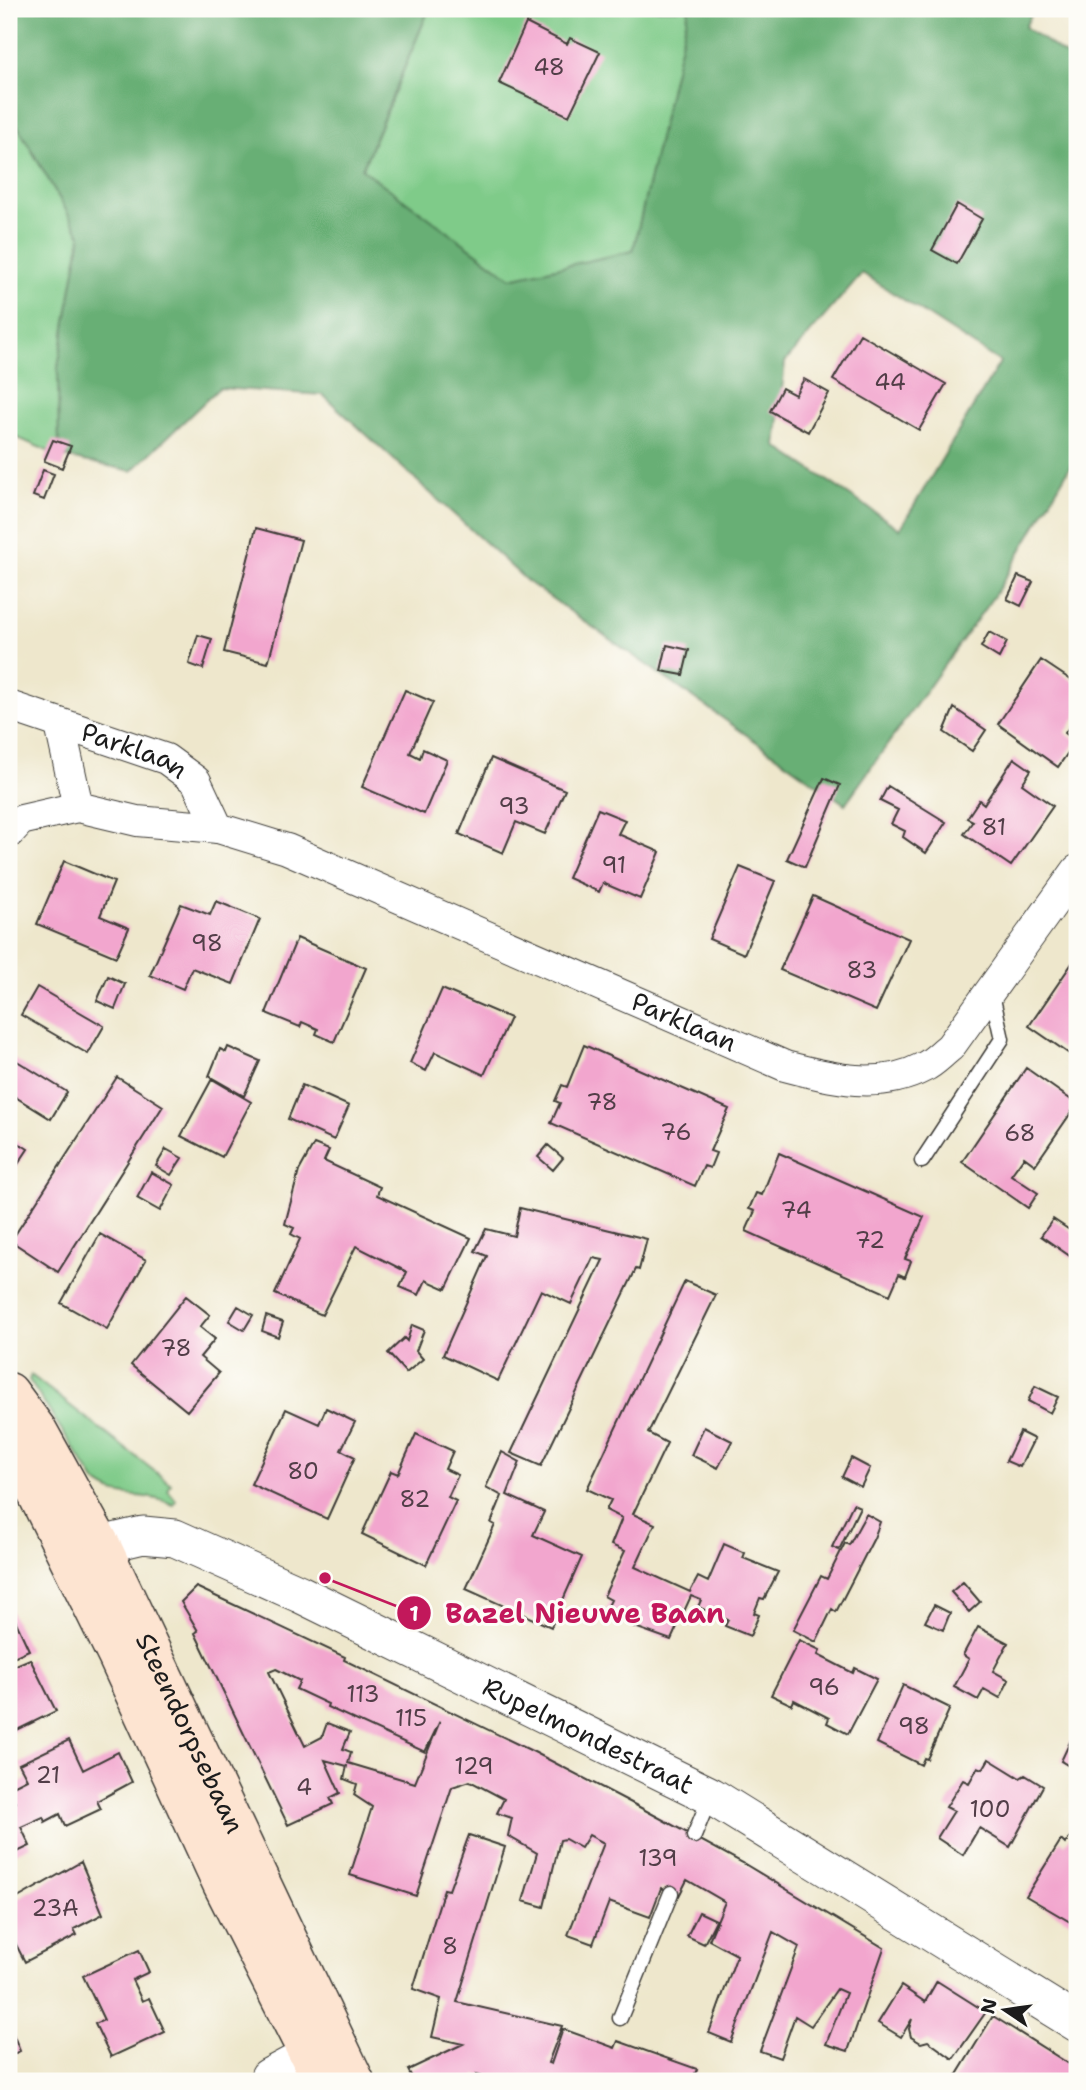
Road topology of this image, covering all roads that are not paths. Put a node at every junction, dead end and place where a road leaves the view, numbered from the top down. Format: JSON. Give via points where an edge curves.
{"nodes":[{"id":1,"x":9,"y":706,"type":"edge"},
{"id":2,"x":60,"y":725,"type":"junction"},
{"id":3,"x":78,"y":807,"type":"junction"},
{"id":4,"x":218,"y":828,"type":"junction"},
{"id":5,"x":9,"y":833,"type":"edge"},
{"id":6,"x":1077,"y":870,"type":"edge"},
{"id":7,"x":991,"y":989,"type":"junction"},
{"id":8,"x":922,"y":1161,"type":"dead end"},
{"id":9,"x":9,"y":1392,"type":"edge"},
{"id":10,"x":9,"y":1445,"type":"edge"},
{"id":11,"x":85,"y":1552,"type":"junction"},
{"id":12,"x":711,"y":1796,"type":"junction"},
{"id":13,"x":694,"y":1836,"type":"dead end"},
{"id":14,"x":671,"y":1893,"type":"dead end"},
{"id":15,"x":620,"y":2018,"type":"dead end"},
{"id":16,"x":1077,"y":2023,"type":"edge"},
{"id":17,"x":322,"y":2059,"type":"edge"},
{"id":18,"x":268,"y":2081,"type":"edge"},
{"id":19,"x":355,"y":2081,"type":"edge"}],
"edges":[{"from":1,"to":2,"type":"street","name":"Parklaan"},
{"from":2,"to":3,"type":"street","name":"Parklaan"},
{"from":2,"to":4,"type":"street","name":"Parklaan","via":[[166,759],[197,781]]},
{"from":3,"to":4,"type":"street","name":"Parklaan","via":[[137,821]]},
{"from":3,"to":5,"type":"street","name":"Parklaan","via":[[21,820]]},
{"from":4,"to":7,"type":"street","name":"Parklaan","via":[[287,849],[785,1066],[832,1078],[876,1082],[924,1067],[950,1047]]},
{"from":6,"to":7,"type":"street","name":"Parklaan"},
{"from":7,"to":8,"type":"lane","via":[[1002,1039]]},
{"from":9,"to":11,"type":"main road","name":"Steendorpsebaan","via":[[38,1431]]},
{"from":10,"to":11,"type":"main road","name":"Steendorpsebaan"},
{"from":11,"to":12,"type":"street","name":"Rupelmondestraat","via":[[143,1535],[174,1538],[300,1594]]},
{"from":11,"to":17,"type":"main road","name":"Steendorpsebaan"},
{"from":12,"to":13,"type":"lane"},
{"from":12,"to":16,"type":"street","name":"Rupelmondestraat"},
{"from":14,"to":15,"type":"lane"},
{"from":17,"to":18,"type":"street"},
{"from":17,"to":19,"type":"main road","name":"Steendorpsebaan"}]}
